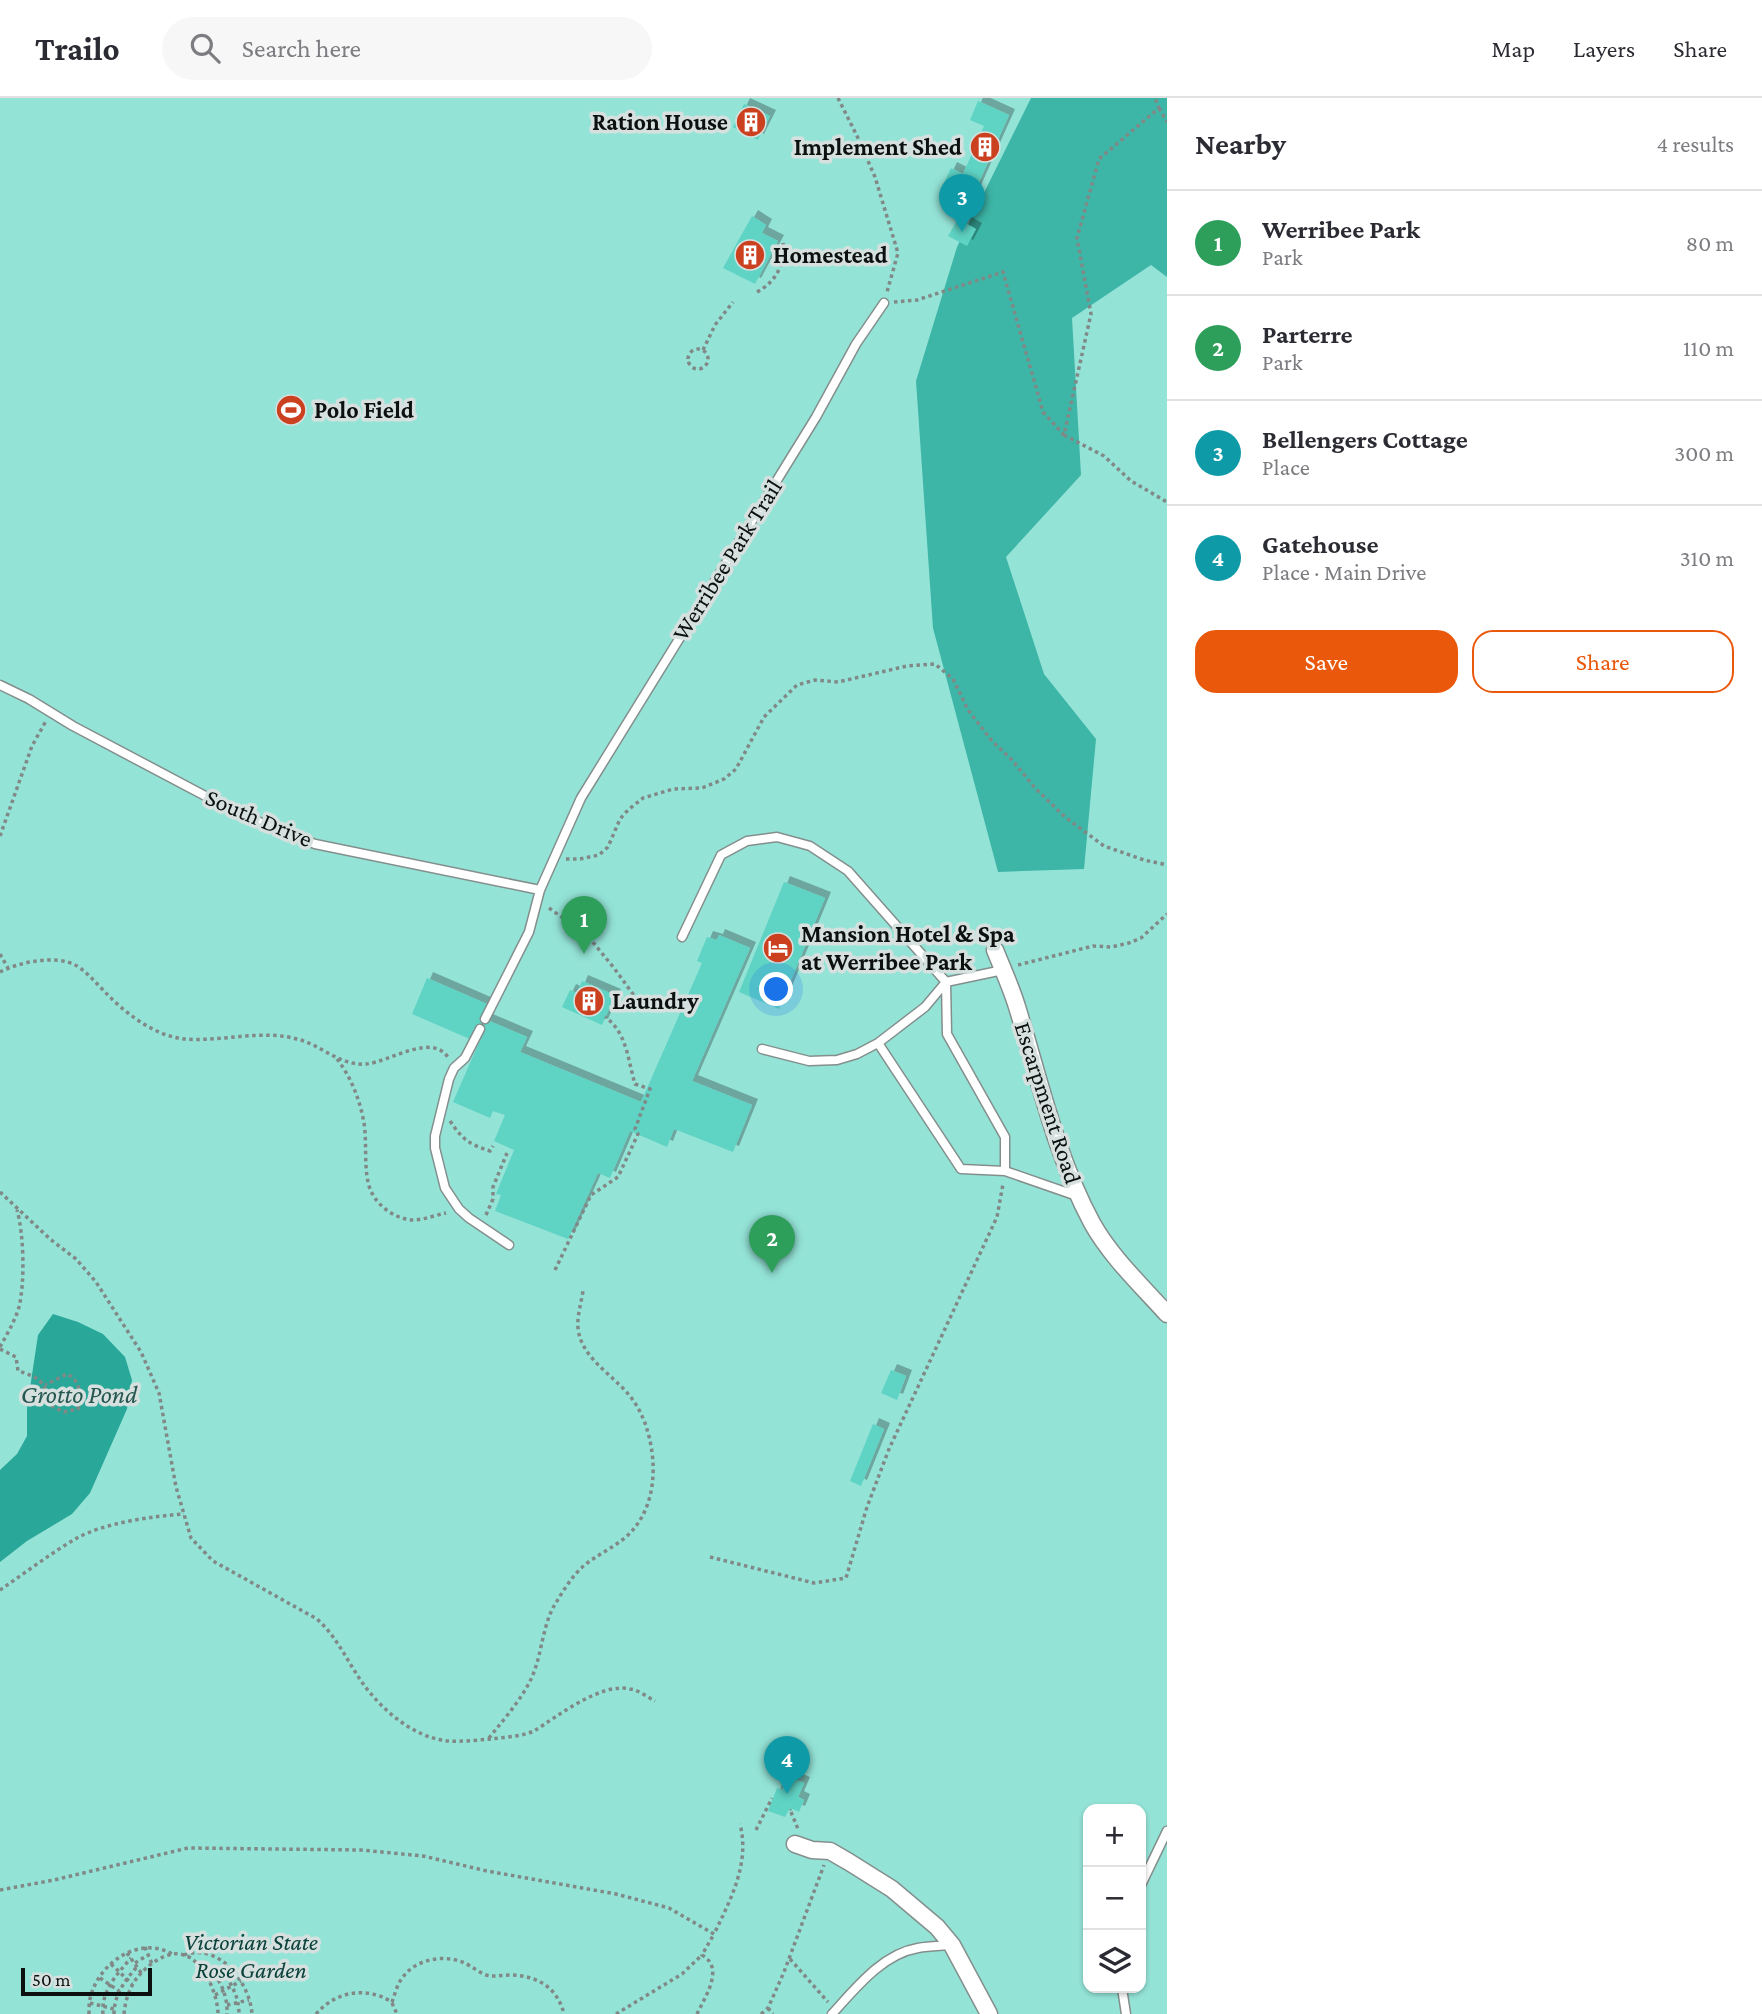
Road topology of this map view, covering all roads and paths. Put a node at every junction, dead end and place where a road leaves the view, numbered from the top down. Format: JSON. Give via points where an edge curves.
{"nodes":[{"id":1,"x":838,"y":98,"type":"edge"},
{"id":2,"x":1155,"y":98,"type":"edge"},
{"id":3,"x":1159,"y":108,"type":"junction"},
{"id":4,"x":1167,"y":122,"type":"edge"},
{"id":5,"x":783,"y":243,"type":"dead end"},
{"id":6,"x":757,"y":292,"type":"dead end"},
{"id":7,"x":733,"y":302,"type":"dead end"},
{"id":8,"x":884,"y":303,"type":"junction"},
{"id":9,"x":703,"y":350,"type":"junction"},
{"id":10,"x":1064,"y":435,"type":"junction"},
{"id":11,"x":1167,"y":502,"type":"edge"},
{"id":12,"x":0,"y":685,"type":"edge"},
{"id":13,"x":51,"y":712,"type":"junction"},
{"id":14,"x":0,"y":836,"type":"edge"},
{"id":15,"x":554,"y":859,"type":"junction"},
{"id":16,"x":1167,"y":865,"type":"edge"},
{"id":17,"x":540,"y":890,"type":"junction"},
{"id":18,"x":538,"y":902,"type":"junction"},
{"id":19,"x":1167,"y":914,"type":"edge"},
{"id":20,"x":682,"y":937,"type":"dead end"},
{"id":21,"x":995,"y":950,"type":"dead end"},
{"id":22,"x":0,"y":954,"type":"edge"},
{"id":23,"x":8,"y":968,"type":"junction"},
{"id":24,"x":1003,"y":970,"type":"junction"},
{"id":25,"x":0,"y":972,"type":"edge"},
{"id":26,"x":946,"y":982,"type":"junction"},
{"id":27,"x":657,"y":1010,"type":"dead end"},
{"id":28,"x":605,"y":1017,"type":"dead end"},
{"id":29,"x":485,"y":1019,"type":"dead end"},
{"id":30,"x":480,"y":1029,"type":"dead end"},
{"id":31,"x":878,"y":1043,"type":"junction"},
{"id":32,"x":762,"y":1049,"type":"dead end"},
{"id":33,"x":335,"y":1058,"type":"junction"},
{"id":34,"x":454,"y":1068,"type":"junction"},
{"id":35,"x":443,"y":1100,"type":"junction"},
{"id":36,"x":493,"y":1146,"type":"dead end"},
{"id":37,"x":507,"y":1153,"type":"dead end"},
{"id":38,"x":1005,"y":1171,"type":"junction"},
{"id":39,"x":0,"y":1192,"type":"edge"},
{"id":40,"x":1080,"y":1197,"type":"junction"},
{"id":41,"x":16,"y":1208,"type":"junction"},
{"id":42,"x":454,"y":1210,"type":"dead end"},
{"id":43,"x":481,"y":1226,"type":"junction"},
{"id":44,"x":509,"y":1245,"type":"dead end"},
{"id":45,"x":555,"y":1270,"type":"dead end"},
{"id":46,"x":583,"y":1292,"type":"dead end"},
{"id":47,"x":1167,"y":1314,"type":"edge"},
{"id":48,"x":0,"y":1348,"type":"edge"},
{"id":49,"x":45,"y":1385,"type":"junction"},
{"id":50,"x":184,"y":1514,"type":"junction"},
{"id":51,"x":710,"y":1557,"type":"dead end"},
{"id":52,"x":0,"y":1590,"type":"edge"},
{"id":53,"x":655,"y":1701,"type":"dead end"},
{"id":54,"x":487,"y":1739,"type":"junction"},
{"id":55,"x":772,"y":1798,"type":"dead end"},
{"id":56,"x":740,"y":1824,"type":"dead end"},
{"id":57,"x":755,"y":1829,"type":"dead end"},
{"id":58,"x":1167,"y":1831,"type":"edge"},
{"id":59,"x":795,"y":1844,"type":"dead end"},
{"id":60,"x":830,"y":1851,"type":"junction"},
{"id":61,"x":1146,"y":1875,"type":"edge"},
{"id":62,"x":0,"y":1890,"type":"edge"},
{"id":63,"x":714,"y":1934,"type":"junction"},
{"id":64,"x":952,"y":1945,"type":"junction"},
{"id":65,"x":145,"y":1947,"type":"junction"},
{"id":66,"x":127,"y":1953,"type":"junction"},
{"id":67,"x":173,"y":1954,"type":"junction"},
{"id":68,"x":148,"y":1955,"type":"junction"},
{"id":69,"x":184,"y":1955,"type":"junction"},
{"id":70,"x":702,"y":1955,"type":"junction"},
{"id":71,"x":211,"y":1956,"type":"junction"},
{"id":72,"x":131,"y":1958,"type":"junction"},
{"id":73,"x":790,"y":1959,"type":"junction"},
{"id":74,"x":206,"y":1963,"type":"junction"},
{"id":75,"x":111,"y":1964,"type":"junction"},
{"id":76,"x":152,"y":1964,"type":"junction"},
{"id":77,"x":136,"y":1965,"type":"junction"},
{"id":78,"x":229,"y":1966,"type":"junction"},
{"id":79,"x":201,"y":1970,"type":"junction"},
{"id":80,"x":222,"y":1971,"type":"junction"},
{"id":81,"x":119,"y":1972,"type":"junction"},
{"id":82,"x":142,"y":1973,"type":"junction"},
{"id":83,"x":216,"y":1976,"type":"junction"},
{"id":84,"x":100,"y":1978,"type":"junction"},
{"id":85,"x":127,"y":1979,"type":"junction"},
{"id":86,"x":209,"y":1981,"type":"junction"},
{"id":87,"x":241,"y":1981,"type":"junction"},
{"id":88,"x":109,"y":1984,"type":"junction"},
{"id":89,"x":133,"y":1985,"type":"junction"},
{"id":90,"x":233,"y":1985,"type":"junction"},
{"id":91,"x":224,"y":1990,"type":"junction"},
{"id":92,"x":119,"y":1991,"type":"junction"},
{"id":93,"x":1123,"y":1993,"type":"edge"},
{"id":94,"x":215,"y":1995,"type":"junction"},
{"id":95,"x":250,"y":2000,"type":"junction"},
{"id":96,"x":239,"y":2002,"type":"junction"},
{"id":97,"x":392,"y":2002,"type":"junction"},
{"id":98,"x":90,"y":2003,"type":"junction"},
{"id":99,"x":228,"y":2005,"type":"junction"},
{"id":100,"x":102,"y":2006,"type":"junction"},
{"id":101,"x":768,"y":2008,"type":"junction"},
{"id":102,"x":114,"y":2011,"type":"edge"},
{"id":103,"x":834,"y":2012,"type":"edge"},
{"id":104,"x":89,"y":2014,"type":"edge"},
{"id":105,"x":103,"y":2014,"type":"edge"},
{"id":106,"x":124,"y":2014,"type":"edge"},
{"id":107,"x":218,"y":2014,"type":"edge"},
{"id":108,"x":227,"y":2014,"type":"edge"},
{"id":109,"x":239,"y":2014,"type":"edge"},
{"id":110,"x":252,"y":2014,"type":"edge"},
{"id":111,"x":316,"y":2014,"type":"edge"},
{"id":112,"x":397,"y":2014,"type":"edge"},
{"id":113,"x":564,"y":2014,"type":"edge"},
{"id":114,"x":616,"y":2014,"type":"edge"},
{"id":115,"x":696,"y":2014,"type":"edge"},
{"id":116,"x":761,"y":2014,"type":"edge"},
{"id":117,"x":773,"y":2014,"type":"edge"},
{"id":118,"x":989,"y":2014,"type":"edge"},
{"id":119,"x":1126,"y":2014,"type":"edge"}],
"edges":[{"from":1,"to":8,"type":"path","via":[[875,177],[898,253]]},
{"from":2,"to":3,"type":"path"},
{"from":3,"to":4,"type":"path"},
{"from":3,"to":10,"type":"path","via":[[1099,159],[1077,238],[1091,314]]},
{"from":5,"to":6,"type":"path","via":[[778,273]]},
{"from":7,"to":9,"type":"path"},
{"from":8,"to":10,"type":"path","via":[[917,300],[1003,272],[1043,412]]},
{"from":8,"to":15,"type":"lane","name":"Werribee Park Trail","via":[[581,797]]},
{"from":9,"to":9,"type":"path","via":[[690,354],[692,367],[706,365],[708,357]]},
{"from":10,"to":11,"type":"path","via":[[1104,456],[1131,481]]},
{"from":12,"to":13,"type":"lane","name":"South Drive"},
{"from":13,"to":14,"type":"path","via":[[32,746]]},
{"from":13,"to":17,"type":"lane","name":"South Drive","via":[[211,799],[315,844]]},
{"from":15,"to":16,"type":"path","via":[[599,855],[620,819],[643,798],[673,789],[702,789],[724,779],[736,769],[764,717],[797,685],[935,664],[953,679],[968,710],[992,741],[1065,817],[1104,846]]},
{"from":15,"to":17,"type":"lane","name":"Werribee Park Trail"},
{"from":17,"to":18,"type":"lane","name":"Werribee Park Trail"},
{"from":18,"to":27,"type":"path","via":[[587,935],[638,1001]]},
{"from":18,"to":29,"type":"lane","name":"Werribee Park Trail","via":[[529,932]]},
{"from":19,"to":24,"type":"path","via":[[1129,943],[1093,946]]},
{"from":20,"to":26,"type":"lane","via":[[721,855],[747,841],[778,837],[810,846],[848,871]]},
{"from":21,"to":24,"type":"street","name":"Escarpment Road"},
{"from":22,"to":23,"type":"path"},
{"from":23,"to":25,"type":"path"},
{"from":23,"to":33,"type":"path","via":[[28,961],[74,964],[118,1005],[167,1035],[185,1039],[282,1035],[315,1045]]},
{"from":24,"to":26,"type":"lane"},
{"from":24,"to":40,"type":"street","name":"Escarpment Road","via":[[1062,1159]]},
{"from":26,"to":31,"type":"lane","via":[[925,1007]]},
{"from":26,"to":38,"type":"lane","via":[[947,1034],[1005,1137]]},
{"from":28,"to":45,"type":"path","via":[[620,1031],[635,1084],[650,1089],[635,1129],[638,1134],[618,1177],[591,1195]]},
{"from":30,"to":34,"type":"lane","via":[[466,1058]]},
{"from":31,"to":32,"type":"lane","via":[[837,1059],[809,1061]]},
{"from":31,"to":38,"type":"lane","via":[[961,1169]]},
{"from":33,"to":34,"type":"path","via":[[368,1064],[429,1047],[446,1054]]},
{"from":33,"to":42,"type":"path","via":[[345,1070],[364,1120],[368,1185],[376,1201],[413,1220]]},
{"from":34,"to":35,"type":"lane"},
{"from":35,"to":36,"type":"path","via":[[464,1140],[490,1151]]},
{"from":35,"to":43,"type":"lane","via":[[435,1136],[441,1175],[459,1209]]},
{"from":37,"to":43,"type":"path"},
{"from":38,"to":40,"type":"lane"},
{"from":38,"to":51,"type":"path","via":[[997,1217],[890,1450],[846,1577],[814,1583]]},
{"from":39,"to":41,"type":"path"},
{"from":40,"to":47,"type":"street","name":"Escarpment Road","via":[[1093,1225]]},
{"from":41,"to":48,"type":"path","via":[[22,1235],[19,1307]]},
{"from":41,"to":50,"type":"path","via":[[96,1282],[141,1352],[159,1393]]},
{"from":43,"to":44,"type":"lane"},
{"from":46,"to":54,"type":"path","via":[[579,1331],[584,1345],[640,1410],[652,1447],[651,1495],[627,1536],[572,1577],[545,1626],[532,1678]]},
{"from":48,"to":49,"type":"path","via":[[16,1357],[18,1371]]},
{"from":49,"to":49,"type":"path","via":[[67,1374],[74,1377],[81,1396],[78,1409],[64,1412],[50,1405]]},
{"from":50,"to":52,"type":"path","via":[[160,1515],[79,1537]]},
{"from":50,"to":54,"type":"path","via":[[191,1538],[213,1561],[317,1619],[330,1631],[363,1684],[400,1720],[421,1734],[446,1741]]},
{"from":53,"to":54,"type":"path","via":[[619,1687],[593,1696],[525,1735]]},
{"from":55,"to":57,"type":"path"},
{"from":56,"to":63,"type":"path","via":[[739,1875]]},
{"from":58,"to":61,"type":"lane"},
{"from":59,"to":60,"type":"street"},
{"from":60,"to":64,"type":"street","via":[[892,1889]]},
{"from":60,"to":73,"type":"path"},
{"from":62,"to":63,"type":"path","via":[[188,1848],[361,1850],[423,1856],[616,1894],[669,1908]]},
{"from":63,"to":70,"type":"path"},
{"from":64,"to":103,"type":"lane","via":[[916,1948],[883,1963]]},
{"from":64,"to":118,"type":"street"},
{"from":65,"to":66,"type":"path"},
{"from":65,"to":67,"type":"path"},
{"from":65,"to":68,"type":"path"},
{"from":66,"to":72,"type":"path"},
{"from":66,"to":75,"type":"path"},
{"from":67,"to":69,"type":"path"},
{"from":67,"to":76,"type":"path"},
{"from":68,"to":76,"type":"path"},
{"from":68,"to":77,"type":"path"},
{"from":69,"to":71,"type":"path","via":[[200,1952]]},
{"from":69,"to":79,"type":"path"},
{"from":70,"to":114,"type":"path","via":[[682,1974]]},
{"from":70,"to":115,"type":"path","via":[[714,1968]]},
{"from":71,"to":74,"type":"path"},
{"from":71,"to":78,"type":"path"},
{"from":72,"to":77,"type":"path"},
{"from":72,"to":81,"type":"path"},
{"from":73,"to":101,"type":"path"},
{"from":73,"to":103,"type":"path"},
{"from":74,"to":79,"type":"path"},
{"from":74,"to":83,"type":"path"},
{"from":75,"to":81,"type":"path"},
{"from":75,"to":84,"type":"path"},
{"from":76,"to":82,"type":"path"},
{"from":77,"to":82,"type":"path"},
{"from":77,"to":85,"type":"path"},
{"from":78,"to":80,"type":"path"},
{"from":78,"to":87,"type":"path"},
{"from":79,"to":86,"type":"path"},
{"from":80,"to":83,"type":"path"},
{"from":80,"to":90,"type":"path"},
{"from":81,"to":85,"type":"path"},
{"from":81,"to":88,"type":"path"},
{"from":82,"to":89,"type":"path"},
{"from":83,"to":86,"type":"path"},
{"from":83,"to":91,"type":"path"},
{"from":84,"to":88,"type":"path"},
{"from":84,"to":98,"type":"path"},
{"from":85,"to":89,"type":"path"},
{"from":85,"to":92,"type":"path"},
{"from":86,"to":94,"type":"path"},
{"from":87,"to":90,"type":"path"},
{"from":87,"to":95,"type":"path"},
{"from":88,"to":92,"type":"path"},
{"from":88,"to":100,"type":"path"},
{"from":89,"to":106,"type":"path"},
{"from":90,"to":91,"type":"path"},
{"from":90,"to":96,"type":"path"},
{"from":91,"to":94,"type":"path"},
{"from":91,"to":99,"type":"path"},
{"from":92,"to":102,"type":"path"},
{"from":93,"to":119,"type":"lane"},
{"from":94,"to":107,"type":"path"},
{"from":95,"to":96,"type":"path"},
{"from":95,"to":110,"type":"path"},
{"from":96,"to":99,"type":"path"},
{"from":96,"to":109,"type":"path"},
{"from":97,"to":111,"type":"path","via":[[362,1992],[342,1994]]},
{"from":97,"to":112,"type":"path"},
{"from":97,"to":113,"type":"path","via":[[403,1977],[414,1967],[443,1958],[487,1976],[515,1975],[548,1986],[558,1996]]},
{"from":98,"to":100,"type":"path"},
{"from":98,"to":104,"type":"path"},
{"from":99,"to":108,"type":"path"},
{"from":100,"to":102,"type":"path"},
{"from":100,"to":105,"type":"path"},
{"from":101,"to":116,"type":"path"},
{"from":101,"to":117,"type":"path"}]}
